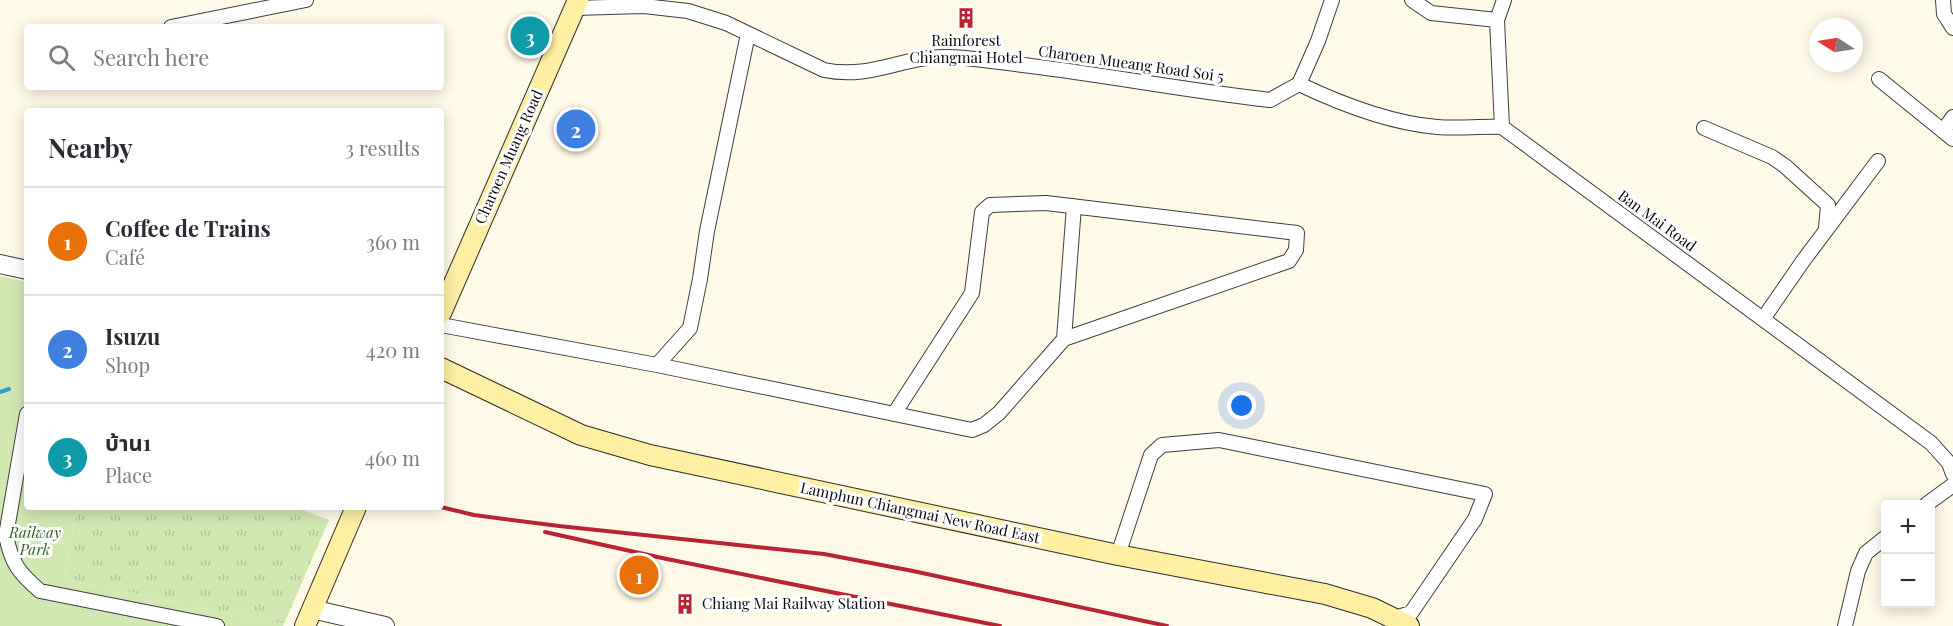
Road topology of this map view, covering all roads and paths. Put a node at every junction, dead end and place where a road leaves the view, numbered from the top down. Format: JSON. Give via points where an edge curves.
{"nodes":[{"id":1,"x":306,"y":0,"type":"edge"},
{"id":2,"x":1332,"y":0,"type":"edge"},
{"id":3,"x":1412,"y":0,"type":"edge"},
{"id":4,"x":1504,"y":0,"type":"edge"},
{"id":5,"x":1943,"y":0,"type":"edge"},
{"id":6,"x":267,"y":4,"type":"edge"},
{"id":7,"x":576,"y":4,"type":"edge"},
{"id":8,"x":1497,"y":20,"type":"junction"},
{"id":9,"x":184,"y":24,"type":"edge"},
{"id":10,"x":1953,"y":28,"type":"edge"},
{"id":11,"x":748,"y":34,"type":"junction"},
{"id":12,"x":1879,"y":79,"type":"dead end"},
{"id":13,"x":1299,"y":84,"type":"junction"},
{"id":14,"x":1953,"y":117,"type":"edge"},
{"id":15,"x":1502,"y":127,"type":"junction"},
{"id":16,"x":1704,"y":128,"type":"dead end"},
{"id":17,"x":1948,"y":135,"type":"edge"},
{"id":18,"x":1878,"y":161,"type":"dead end"},
{"id":19,"x":1074,"y":206,"type":"junction"},
{"id":20,"x":1827,"y":229,"type":"junction"},
{"id":21,"x":0,"y":264,"type":"edge"},
{"id":22,"x":24,"y":269,"type":"edge"},
{"id":23,"x":444,"y":306,"type":"edge"},
{"id":24,"x":1763,"y":319,"type":"junction"},
{"id":25,"x":444,"y":326,"type":"edge"},
{"id":26,"x":1064,"y":339,"type":"junction"},
{"id":27,"x":657,"y":365,"type":"junction"},
{"id":28,"x":444,"y":369,"type":"edge"},
{"id":29,"x":894,"y":414,"type":"junction"},
{"id":30,"x":24,"y":431,"type":"edge"},
{"id":31,"x":1952,"y":466,"type":"edge"},
{"id":32,"x":1953,"y":485,"type":"edge"},
{"id":33,"x":1932,"y":500,"type":"edge"},
{"id":34,"x":355,"y":510,"type":"edge"},
{"id":35,"x":1881,"y":541,"type":"edge"},
{"id":36,"x":1118,"y":555,"type":"junction"},
{"id":37,"x":308,"y":618,"type":"edge"},
{"id":38,"x":1402,"y":622,"type":"edge"},
{"id":39,"x":217,"y":626,"type":"edge"},
{"id":40,"x":385,"y":626,"type":"edge"},
{"id":41,"x":1845,"y":626,"type":"edge"}],
"edges":[{"from":1,"to":6,"type":"street"},
{"from":2,"to":13,"type":"street"},
{"from":3,"to":8,"type":"street","via":[[1431,13]]},
{"from":4,"to":8,"type":"street"},
{"from":5,"to":10,"type":"street","via":[[1944,14]]},
{"from":6,"to":9,"type":"street"},
{"from":7,"to":11,"type":"street","name":"Charoen Mueang Road Soi 5","via":[[669,7],[707,16]]},
{"from":7,"to":23,"type":"main road","name":"Charoen Muang Road"},
{"from":8,"to":15,"type":"street"},
{"from":11,"to":13,"type":"street","name":"Charoen Mueang Road Soi 5","via":[[824,70],[841,73],[871,72],[949,57],[1270,100]]},
{"from":11,"to":27,"type":"street","via":[[690,328]]},
{"from":12,"to":17,"type":"street"},
{"from":13,"to":15,"type":"street","via":[[1323,96],[1400,121],[1437,127]]},
{"from":14,"to":17,"type":"street"},
{"from":15,"to":24,"type":"street","name":"Ban Mai Road"},
{"from":16,"to":20,"type":"street","via":[[1785,166],[1828,204]]},
{"from":18,"to":20,"type":"street"},
{"from":19,"to":26,"type":"street"},
{"from":19,"to":26,"type":"street","via":[[1297,233],[1296,250],[1289,261]]},
{"from":19,"to":29,"type":"street","via":[[990,205],[982,212],[972,293]]},
{"from":20,"to":24,"type":"street"},
{"from":21,"to":22,"type":"street"},
{"from":24,"to":31,"type":"street","name":"Ban Mai Road","via":[[1930,443]]},
{"from":25,"to":27,"type":"street"},
{"from":26,"to":29,"type":"street","via":[[984,425],[972,430]]},
{"from":27,"to":29,"type":"street"},
{"from":28,"to":36,"type":"main road","name":"Lamphun Chiangmai New Road East","via":[[581,435],[651,455]]},
{"from":30,"to":39,"type":"street","via":[[6,535],[9,554],[20,574],[40,591]]},
{"from":32,"to":33,"type":"street"},
{"from":34,"to":37,"type":"main road"},
{"from":35,"to":41,"type":"street","via":[[1866,553],[1858,571]]},
{"from":36,"to":38,"type":"main road","name":"Lamphun Chiangmai New Road East","via":[[1325,594]]},
{"from":36,"to":38,"type":"street","via":[[1150,455],[1162,445],[1219,440],[1485,494],[1475,519]]},
{"from":37,"to":40,"type":"street"}]}
